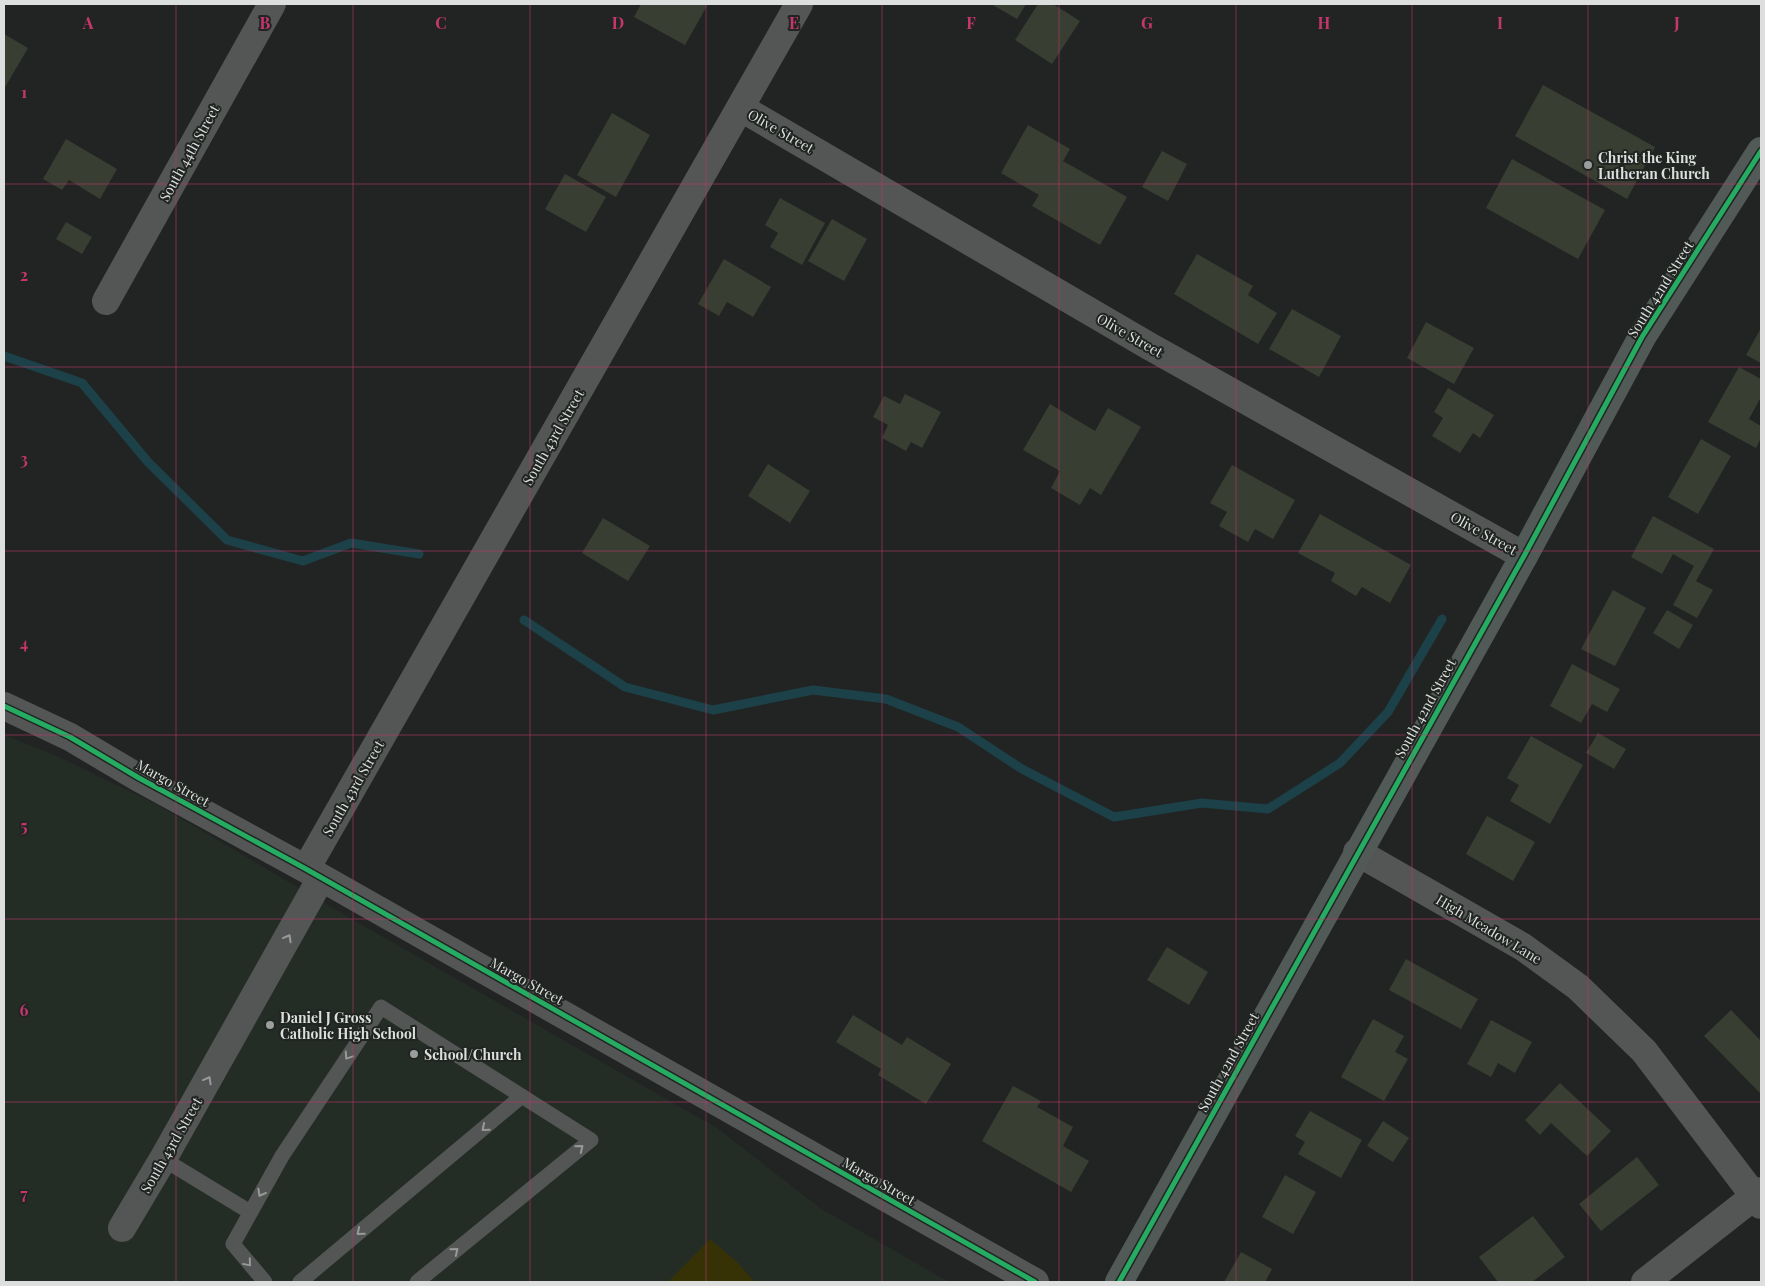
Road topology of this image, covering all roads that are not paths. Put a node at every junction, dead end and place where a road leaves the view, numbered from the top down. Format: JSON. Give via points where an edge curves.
{"nodes":[{"id":1,"x":272,"y":4,"type":"edge"},
{"id":2,"x":799,"y":4,"type":"edge"},
{"id":3,"x":741,"y":108,"type":"junction"},
{"id":4,"x":1761,"y":151,"type":"edge"},
{"id":5,"x":106,"y":302,"type":"dead end"},
{"id":6,"x":1524,"y":556,"type":"junction"},
{"id":7,"x":4,"y":706,"type":"edge"},
{"id":8,"x":1357,"y":852,"type":"junction"},
{"id":9,"x":314,"y":874,"type":"junction"},
{"id":10,"x":522,"y":1096,"type":"junction"},
{"id":11,"x":164,"y":1159,"type":"junction"},
{"id":12,"x":1759,"y":1198,"type":"edge"},
{"id":13,"x":250,"y":1212,"type":"junction"},
{"id":14,"x":122,"y":1228,"type":"dead end"},
{"id":15,"x":265,"y":1282,"type":"edge"},
{"id":16,"x":300,"y":1282,"type":"edge"},
{"id":17,"x":417,"y":1282,"type":"edge"},
{"id":18,"x":1035,"y":1282,"type":"edge"},
{"id":19,"x":1119,"y":1282,"type":"edge"},
{"id":20,"x":1645,"y":1282,"type":"edge"}],
"edges":[{"from":1,"to":5,"type":"street","name":"South 44th Street"},
{"from":2,"to":3,"type":"street","name":"South 43rd Street"},
{"from":3,"to":6,"type":"street","name":"Olive Street","via":[[1149,346]]},
{"from":3,"to":9,"type":"street","name":"South 43rd Street"},
{"from":4,"to":6,"type":"street","name":"South 42nd Street","via":[[1642,337]]},
{"from":6,"to":8,"type":"street","name":"South 42nd Street"},
{"from":7,"to":9,"type":"street","name":"Margo Street","via":[[70,737]]},
{"from":8,"to":12,"type":"street","name":"High Meadow Lane","via":[[1523,947],[1578,987],[1644,1051]]},
{"from":8,"to":19,"type":"street","name":"South 42nd Street"},
{"from":11,"to":9,"type":"street","name":"South 43rd Street","one_way":true},
{"from":9,"to":18,"type":"street","name":"Margo Street"},
{"from":10,"to":13,"type":"lane","one_way":true,"via":[[381,1008],[282,1156]]},
{"from":10,"to":16,"type":"lane","one_way":true},
{"from":17,"to":10,"type":"lane","one_way":true,"via":[[591,1140]]},
{"from":11,"to":13,"type":"lane"},
{"from":11,"to":14,"type":"street","name":"South 43rd Street"},
{"from":12,"to":20,"type":"street"},
{"from":13,"to":15,"type":"lane","one_way":true,"via":[[233,1244]]}]}
